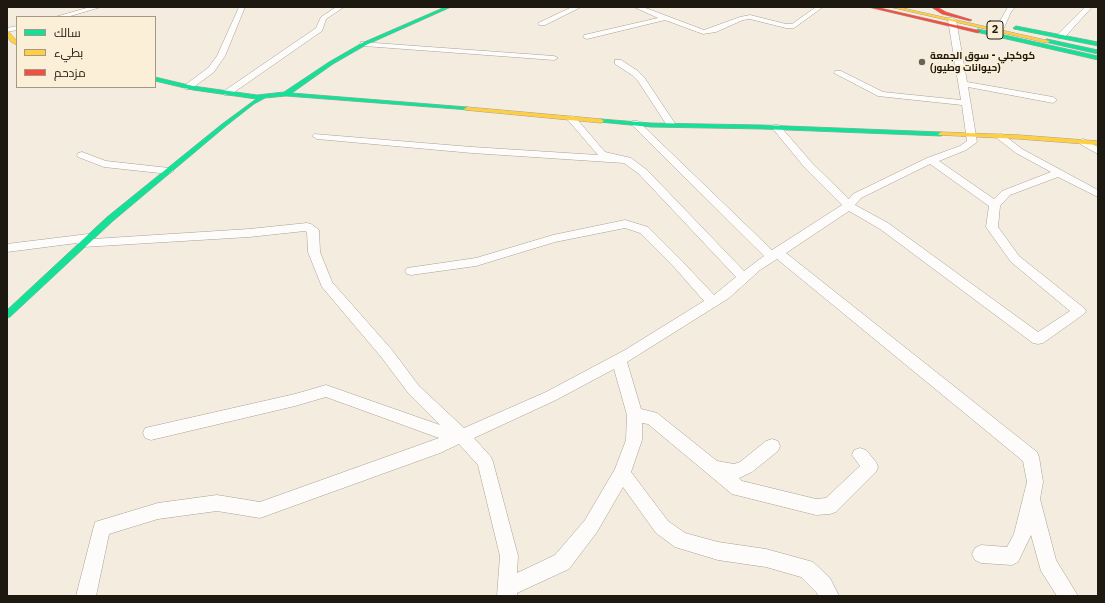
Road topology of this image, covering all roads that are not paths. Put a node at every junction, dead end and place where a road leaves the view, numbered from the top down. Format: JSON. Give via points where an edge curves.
{"nodes":[{"id":1,"x":98,"y":7,"type":"edge"},
{"id":2,"x":242,"y":7,"type":"edge"},
{"id":3,"x":341,"y":7,"type":"edge"},
{"id":4,"x":449,"y":7,"type":"edge"},
{"id":5,"x":578,"y":7,"type":"edge"},
{"id":6,"x":637,"y":7,"type":"edge"},
{"id":7,"x":820,"y":7,"type":"edge"},
{"id":8,"x":870,"y":7,"type":"edge"},
{"id":9,"x":892,"y":7,"type":"edge"},
{"id":10,"x":911,"y":7,"type":"edge"},
{"id":11,"x":933,"y":7,"type":"edge"},
{"id":12,"x":1012,"y":7,"type":"edge"},
{"id":13,"x":1089,"y":7,"type":"edge"},
{"id":14,"x":63,"y":16,"type":"edge"},
{"id":15,"x":665,"y":18,"type":"junction"},
{"id":16,"x":970,"y":20,"type":"junction"},
{"id":17,"x":542,"y":23,"type":"dead end"},
{"id":18,"x":953,"y":23,"type":"junction"},
{"id":19,"x":987,"y":24,"type":"junction"},
{"id":20,"x":1001,"y":26,"type":"junction"},
{"id":21,"x":7,"y":31,"type":"edge"},
{"id":22,"x":1061,"y":36,"type":"junction"},
{"id":23,"x":587,"y":37,"type":"dead end"},
{"id":24,"x":16,"y":42,"type":"edge"},
{"id":25,"x":364,"y":44,"type":"junction"},
{"id":26,"x":1098,"y":44,"type":"edge"},
{"id":27,"x":1098,"y":48,"type":"edge"},
{"id":28,"x":1098,"y":52,"type":"edge"},
{"id":29,"x":554,"y":58,"type":"dead end"},
{"id":30,"x":1098,"y":58,"type":"edge"},
{"id":31,"x":618,"y":62,"type":"dead end"},
{"id":32,"x":838,"y":74,"type":"dead end"},
{"id":33,"x":156,"y":79,"type":"edge"},
{"id":34,"x":962,"y":84,"type":"junction"},
{"id":35,"x":188,"y":87,"type":"junction"},
{"id":36,"x":227,"y":93,"type":"junction"},
{"id":37,"x":286,"y":94,"type":"junction"},
{"id":38,"x":263,"y":97,"type":"junction"},
{"id":39,"x":1053,"y":100,"type":"dead end"},
{"id":40,"x":966,"y":103,"type":"junction"},
{"id":41,"x":572,"y":119,"type":"junction"},
{"id":42,"x":635,"y":123,"type":"junction"},
{"id":43,"x":672,"y":125,"type":"junction"},
{"id":44,"x":776,"y":128,"type":"junction"},
{"id":45,"x":317,"y":136,"type":"dead end"},
{"id":46,"x":972,"y":136,"type":"junction"},
{"id":47,"x":1000,"y":137,"type":"junction"},
{"id":48,"x":1083,"y":142,"type":"junction"},
{"id":49,"x":1098,"y":143,"type":"edge"},
{"id":50,"x":1098,"y":151,"type":"edge"},
{"id":51,"x":82,"y":155,"type":"dead end"},
{"id":52,"x":627,"y":160,"type":"junction"},
{"id":53,"x":931,"y":160,"type":"junction"},
{"id":54,"x":169,"y":171,"type":"junction"},
{"id":55,"x":1058,"y":173,"type":"junction"},
{"id":56,"x":1098,"y":194,"type":"edge"},
{"id":57,"x":995,"y":205,"type":"junction"},
{"id":58,"x":849,"y":206,"type":"junction"},
{"id":59,"x":86,"y":241,"type":"junction"},
{"id":60,"x":7,"y":248,"type":"edge"},
{"id":61,"x":774,"y":254,"type":"junction"},
{"id":62,"x":411,"y":271,"type":"dead end"},
{"id":63,"x":744,"y":278,"type":"junction"},
{"id":64,"x":712,"y":302,"type":"junction"},
{"id":65,"x":7,"y":315,"type":"edge"},
{"id":66,"x":619,"y":360,"type":"junction"},
{"id":67,"x":635,"y":415,"type":"junction"},
{"id":68,"x":151,"y":433,"type":"dead end"},
{"id":69,"x":459,"y":437,"type":"junction"},
{"id":70,"x":772,"y":446,"type":"dead end"},
{"id":71,"x":860,"y":455,"type":"dead end"},
{"id":72,"x":714,"y":467,"type":"junction"},
{"id":73,"x":622,"y":473,"type":"junction"},
{"id":74,"x":1031,"y":499,"type":"junction"},
{"id":75,"x":980,"y":554,"type":"dead end"},
{"id":76,"x":507,"y":592,"type":"edge"},
{"id":77,"x":86,"y":596,"type":"edge"},
{"id":78,"x":829,"y":596,"type":"edge"},
{"id":79,"x":1068,"y":596,"type":"edge"}],
"edges":[{"from":1,"to":14,"type":"street"},
{"from":2,"to":35,"type":"street","via":[[221,56],[211,70]]},
{"from":3,"to":36,"type":"street","via":[[323,18],[319,28]]},
{"from":4,"to":25,"type":"main road"},
{"from":5,"to":17,"type":"street"},
{"from":6,"to":15,"type":"street"},
{"from":7,"to":15,"type":"street","via":[[794,26],[750,16],[703,32]]},
{"from":8,"to":18,"type":"main road"},
{"from":9,"to":18,"type":"main road","number":"2"},
{"from":10,"to":16,"type":"main road","number":"2"},
{"from":11,"to":16,"type":"main road","via":[[944,13]]},
{"from":12,"to":20,"type":"street"},
{"from":13,"to":22,"type":"street"},
{"from":15,"to":23,"type":"street"},
{"from":16,"to":19,"type":"main road","number":"2"},
{"from":18,"to":28,"type":"main road","number":"2"},
{"from":18,"to":30,"type":"main road"},
{"from":18,"to":34,"type":"street"},
{"from":19,"to":20,"type":"main road"},
{"from":19,"to":27,"type":"main road","number":"2"},
{"from":20,"to":22,"type":"main road"},
{"from":21,"to":24,"type":"main road"},
{"from":22,"to":26,"type":"main road"},
{"from":25,"to":29,"type":"street"},
{"from":25,"to":37,"type":"main road"},
{"from":31,"to":43,"type":"street","via":[[641,79]]},
{"from":32,"to":40,"type":"street","via":[[881,94]]},
{"from":33,"to":35,"type":"main road"},
{"from":34,"to":39,"type":"street"},
{"from":34,"to":40,"type":"street"},
{"from":35,"to":36,"type":"main road"},
{"from":36,"to":38,"type":"main road"},
{"from":37,"to":38,"type":"main road"},
{"from":37,"to":41,"type":"main road"},
{"from":38,"to":54,"type":"main road","via":[[252,103]]},
{"from":40,"to":46,"type":"street"},
{"from":41,"to":42,"type":"main road"},
{"from":41,"to":52,"type":"street","via":[[602,154]]},
{"from":42,"to":43,"type":"main road"},
{"from":42,"to":61,"type":"street"},
{"from":43,"to":44,"type":"main road"},
{"from":44,"to":46,"type":"main road"},
{"from":44,"to":58,"type":"street"},
{"from":45,"to":52,"type":"street"},
{"from":46,"to":47,"type":"main road"},
{"from":46,"to":53,"type":"street","via":[[972,142],[963,148]]},
{"from":47,"to":48,"type":"main road"},
{"from":47,"to":55,"type":"street"},
{"from":48,"to":49,"type":"main road"},
{"from":48,"to":50,"type":"street"},
{"from":51,"to":54,"type":"street","via":[[104,164]]},
{"from":52,"to":63,"type":"street","via":[[643,172]]},
{"from":53,"to":57,"type":"street"},
{"from":53,"to":58,"type":"street","via":[[857,196]]},
{"from":54,"to":59,"type":"main road"},
{"from":55,"to":56,"type":"street"},
{"from":55,"to":57,"type":"street","via":[[1006,193]]},
{"from":57,"to":58,"type":"street","via":[[992,227],[1015,259],[1078,310],[1038,339],[884,226]]},
{"from":58,"to":61,"type":"street"},
{"from":59,"to":60,"type":"street"},
{"from":59,"to":65,"type":"main road"},
{"from":59,"to":69,"type":"street","via":[[249,233],[307,227],[313,230],[314,252],[326,284],[387,354],[414,390]]},
{"from":61,"to":63,"type":"street"},
{"from":61,"to":74,"type":"street","via":[[1031,457],[1035,482]]},
{"from":62,"to":64,"type":"street","via":[[476,262],[553,239],[625,224],[644,230]]},
{"from":63,"to":64,"type":"street"},
{"from":64,"to":66,"type":"street"},
{"from":66,"to":67,"type":"street"},
{"from":66,"to":69,"type":"street","via":[[551,396]]},
{"from":67,"to":72,"type":"street","via":[[652,418]]},
{"from":67,"to":73,"type":"street","via":[[634,440]]},
{"from":68,"to":69,"type":"street","via":[[326,391]]},
{"from":69,"to":76,"type":"street","via":[[485,462],[509,556]]},
{"from":69,"to":77,"type":"street","via":[[260,510],[217,503],[158,510],[101,528]]},
{"from":70,"to":72,"type":"street","via":[[746,467],[735,472]]},
{"from":71,"to":72,"type":"street","via":[[870,467],[830,506],[816,507],[738,488]]},
{"from":73,"to":76,"type":"street","via":[[591,526],[562,562]]},
{"from":73,"to":78,"type":"street","via":[[662,527],[682,541],[806,569],[823,585]]},
{"from":74,"to":75,"type":"street","via":[[1022,537],[1012,556]]},
{"from":74,"to":79,"type":"street","via":[[1048,564]]}]}
